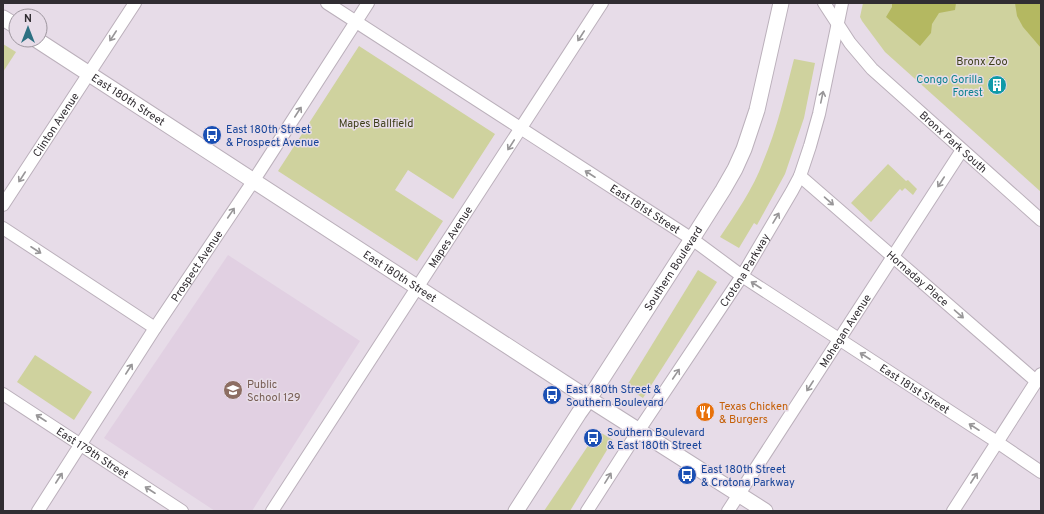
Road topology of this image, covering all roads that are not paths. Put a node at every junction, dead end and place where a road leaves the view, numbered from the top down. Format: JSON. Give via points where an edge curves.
{"nodes":[{"id":1,"x":135,"y":3,"type":"edge"},
{"id":2,"x":327,"y":3,"type":"edge"},
{"id":3,"x":368,"y":3,"type":"edge"},
{"id":4,"x":602,"y":3,"type":"edge"},
{"id":5,"x":780,"y":3,"type":"edge"},
{"id":6,"x":824,"y":3,"type":"edge"},
{"id":7,"x":842,"y":3,"type":"edge"},
{"id":8,"x":356,"y":22,"type":"junction"},
{"id":9,"x":838,"y":23,"type":"junction"},
{"id":10,"x":48,"y":47,"type":"edge"},
{"id":11,"x":89,"y":74,"type":"junction"},
{"id":12,"x":521,"y":129,"type":"junction"},
{"id":13,"x":962,"y":150,"type":"junction"},
{"id":14,"x":800,"y":176,"type":"junction"},
{"id":15,"x":254,"y":180,"type":"junction"},
{"id":16,"x":3,"y":205,"type":"edge"},
{"id":17,"x":1041,"y":220,"type":"edge"},
{"id":18,"x":3,"y":228,"type":"edge"},
{"id":19,"x":692,"y":239,"type":"junction"},
{"id":20,"x":893,"y":257,"type":"junction"},
{"id":21,"x":742,"y":276,"type":"junction"},
{"id":22,"x":418,"y":287,"type":"junction"},
{"id":23,"x":156,"y":328,"type":"junction"},
{"id":24,"x":840,"y":339,"type":"junction"},
{"id":25,"x":1039,"y":378,"type":"edge"},
{"id":26,"x":3,"y":394,"type":"edge"},
{"id":27,"x":589,"y":399,"type":"junction"},
{"id":28,"x":639,"y":430,"type":"junction"},
{"id":29,"x":997,"y":442,"type":"junction"},
{"id":30,"x":81,"y":445,"type":"junction"},
{"id":31,"x":1041,"y":472,"type":"edge"},
{"id":32,"x":739,"y":494,"type":"junction"},
{"id":33,"x":38,"y":511,"type":"edge"},
{"id":34,"x":182,"y":511,"type":"edge"},
{"id":35,"x":272,"y":511,"type":"edge"},
{"id":36,"x":516,"y":511,"type":"edge"},
{"id":37,"x":587,"y":511,"type":"edge"},
{"id":38,"x":728,"y":511,"type":"edge"},
{"id":39,"x":764,"y":511,"type":"edge"},
{"id":40,"x":953,"y":511,"type":"edge"}],
"edges":[{"from":1,"to":11,"type":"street","name":"Clinton Avenue","one_way":true},
{"from":2,"to":8,"type":"street","name":"East 181st Street"},
{"from":3,"to":8,"type":"street","name":"Prospect Avenue"},
{"from":4,"to":12,"type":"street","name":"Mapes Avenue","one_way":true},
{"from":5,"to":19,"type":"main road","name":"Southern Boulevard","via":[[762,88],[744,149],[723,190]]},
{"from":6,"to":9,"type":"street","name":"Bronx Park South"},
{"from":7,"to":9,"type":"street","name":"Crotona Parkway"},
{"from":8,"to":12,"type":"street","name":"East 181st Street"},
{"from":15,"to":8,"type":"street","name":"Prospect Avenue","one_way":true},
{"from":9,"to":13,"type":"street","name":"Bronx Park South","via":[[850,43],[872,69]]},
{"from":14,"to":9,"type":"street","name":"Crotona Parkway","one_way":true,"via":[[819,114]]},
{"from":10,"to":11,"type":"main road","name":"East 180th Street"},
{"from":11,"to":15,"type":"main road","name":"East 180th Street"},
{"from":11,"to":16,"type":"street","name":"Clinton Avenue","one_way":true},
{"from":19,"to":12,"type":"street","name":"East 181st Street","one_way":true},
{"from":12,"to":22,"type":"street","name":"Mapes Avenue","one_way":true},
{"from":13,"to":17,"type":"street","name":"Bronx Park South"},
{"from":13,"to":20,"type":"street","name":"Mohegan Avenue","one_way":true},
{"from":14,"to":20,"type":"street","name":"Hornaday Place","one_way":true},
{"from":21,"to":14,"type":"street","name":"Crotona Parkway","one_way":true},
{"from":15,"to":22,"type":"main road","name":"East 180th Street"},
{"from":23,"to":15,"type":"street","name":"Prospect Avenue","one_way":true},
{"from":18,"to":23,"type":"street","one_way":true},
{"from":19,"to":21,"type":"street","name":"East 181st Street"},
{"from":19,"to":27,"type":"main road","name":"Southern Boulevard"},
{"from":20,"to":24,"type":"street","name":"Mohegan Avenue"},
{"from":20,"to":25,"type":"street","name":"Hornaday Place","one_way":true},
{"from":24,"to":21,"type":"street","name":"East 181st Street","one_way":true},
{"from":28,"to":21,"type":"street","name":"Crotona Parkway","one_way":true},
{"from":22,"to":27,"type":"main road","name":"East 180th Street"},
{"from":22,"to":35,"type":"street","name":"Mapes Avenue"},
{"from":30,"to":23,"type":"street","name":"Prospect Avenue","one_way":true},
{"from":29,"to":24,"type":"street","name":"East 181st Street","one_way":true},
{"from":24,"to":32,"type":"street","name":"Mohegan Avenue","one_way":true},
{"from":25,"to":29,"type":"street"},
{"from":30,"to":26,"type":"street","name":"East 179th Street","one_way":true},
{"from":27,"to":28,"type":"main road","name":"East 180th Street"},
{"from":27,"to":36,"type":"main road","name":"Southern Boulevard"},
{"from":28,"to":32,"type":"main road","name":"East 180th Street"},
{"from":37,"to":28,"type":"street","name":"Crotona Parkway","one_way":true},
{"from":29,"to":31,"type":"street","name":"East 181st Street"},
{"from":40,"to":29,"type":"street","one_way":true},
{"from":33,"to":30,"type":"street","name":"Prospect Avenue","one_way":true},
{"from":34,"to":30,"type":"street","name":"East 179th Street","one_way":true},
{"from":32,"to":38,"type":"street","name":"Mohegan Avenue"},
{"from":32,"to":39,"type":"main road","name":"East 180th Street"}]}
